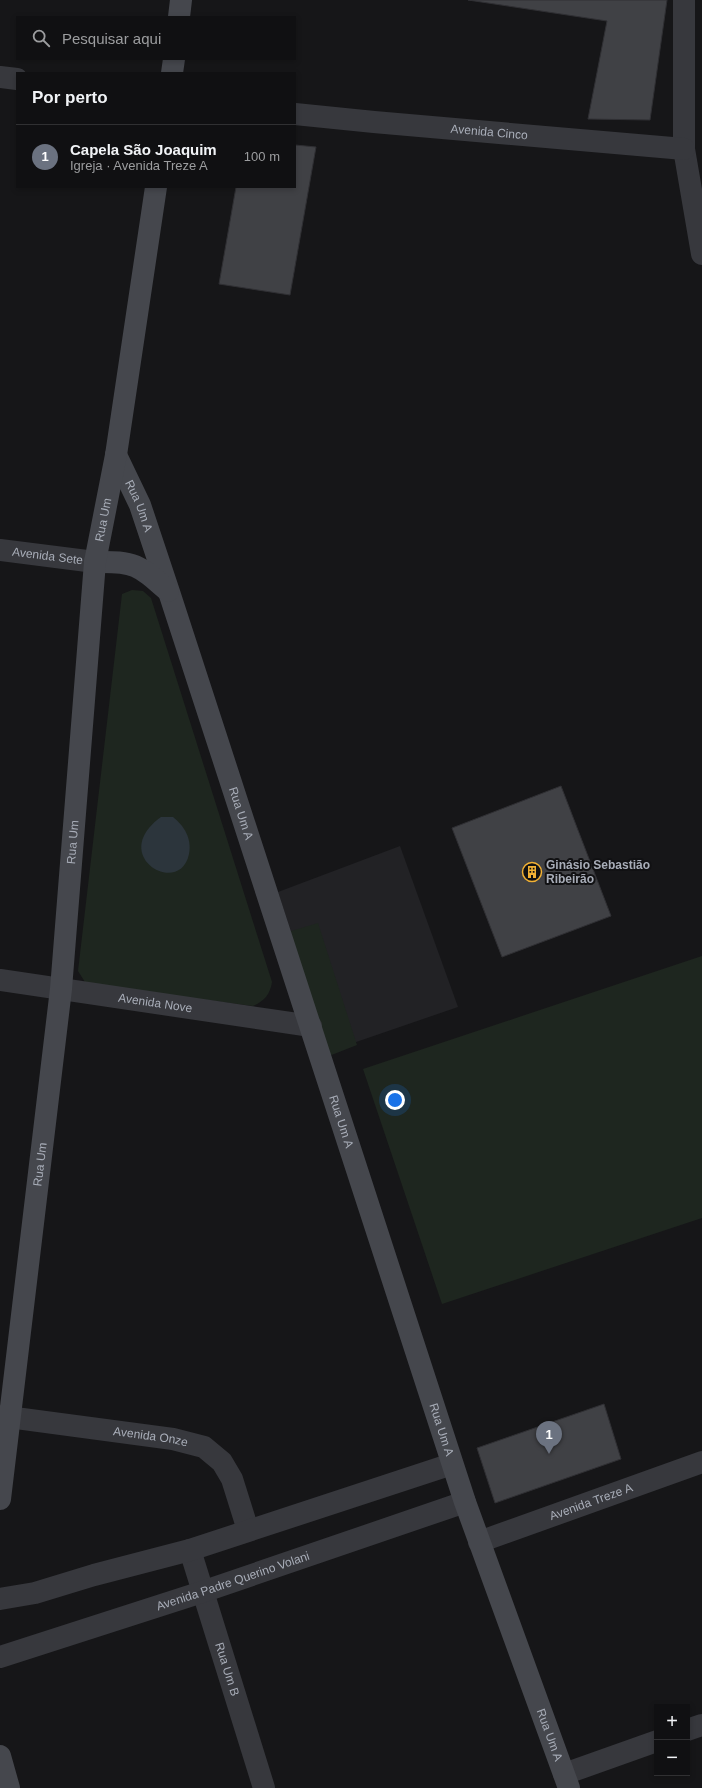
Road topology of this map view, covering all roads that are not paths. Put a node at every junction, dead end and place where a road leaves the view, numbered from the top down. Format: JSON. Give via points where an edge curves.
{"nodes":[{"id":1,"x":181,"y":0,"type":"edge"},
{"id":2,"x":684,"y":0,"type":"edge"},
{"id":3,"x":179,"y":16,"type":"edge"},
{"id":4,"x":174,"y":60,"type":"edge"},
{"id":5,"x":172,"y":72,"type":"edge"},
{"id":6,"x":0,"y":77,"type":"edge"},
{"id":7,"x":16,"y":80,"type":"edge"},
{"id":8,"x":296,"y":114,"type":"edge"},
{"id":9,"x":684,"y":149,"type":"junction"},
{"id":10,"x":156,"y":188,"type":"edge"},
{"id":11,"x":702,"y":254,"type":"edge"},
{"id":12,"x":116,"y":455,"type":"junction"},
{"id":13,"x":0,"y":550,"type":"edge"},
{"id":14,"x":95,"y":562,"type":"junction"},
{"id":15,"x":169,"y":592,"type":"junction"},
{"id":16,"x":0,"y":980,"type":"edge"},
{"id":17,"x":61,"y":989,"type":"junction"},
{"id":18,"x":311,"y":1026,"type":"junction"},
{"id":19,"x":5,"y":1416,"type":"edge"},
{"id":20,"x":702,"y":1462,"type":"edge"},
{"id":21,"x":452,"y":1464,"type":"junction"},
{"id":22,"x":0,"y":1499,"type":"edge"},
{"id":23,"x":464,"y":1502,"type":"junction"},
{"id":24,"x":248,"y":1530,"type":"junction"},
{"id":25,"x":479,"y":1542,"type":"junction"},
{"id":26,"x":190,"y":1550,"type":"junction"},
{"id":27,"x":202,"y":1592,"type":"junction"},
{"id":28,"x":0,"y":1600,"type":"edge"},
{"id":29,"x":0,"y":1657,"type":"edge"},
{"id":30,"x":702,"y":1725,"type":"edge"},
{"id":31,"x":690,"y":1729,"type":"edge"},
{"id":32,"x":654,"y":1742,"type":"edge"},
{"id":33,"x":0,"y":1756,"type":"edge"},
{"id":34,"x":566,"y":1781,"type":"edge"},
{"id":35,"x":9,"y":1788,"type":"edge"},
{"id":36,"x":264,"y":1788,"type":"edge"}],
"edges":[{"from":1,"to":3,"type":"street"},
{"from":2,"to":9,"type":"street"},
{"from":4,"to":5,"type":"street"},
{"from":6,"to":7,"type":"street"},
{"from":8,"to":9,"type":"street","name":"Avenida Cinco"},
{"from":9,"to":11,"type":"street"},
{"from":10,"to":12,"type":"street","name":"Rua Um"},
{"from":12,"to":14,"type":"street","name":"Rua Um"},
{"from":12,"to":15,"type":"street","name":"Rua Um A","via":[[140,505]]},
{"from":13,"to":14,"type":"street","name":"Avenida Sete"},
{"from":14,"to":15,"type":"street","via":[[132,564],[146,571]]},
{"from":14,"to":17,"type":"street","name":"Rua Um"},
{"from":15,"to":18,"type":"street","name":"Rua Um A"},
{"from":16,"to":17,"type":"street","name":"Avenida Nove"},
{"from":17,"to":18,"type":"street","name":"Avenida Nove"},
{"from":17,"to":19,"type":"street","name":"Rua Um"},
{"from":18,"to":21,"type":"street","name":"Rua Um A"},
{"from":19,"to":22,"type":"street","name":"Rua Um"},
{"from":19,"to":24,"type":"street","name":"Avenida Onze","via":[[173,1439],[204,1447],[222,1462],[232,1479]]},
{"from":20,"to":25,"type":"street","name":"Avenida Treze A"},
{"from":21,"to":23,"type":"street","name":"Rua Um A"},
{"from":21,"to":24,"type":"street"},
{"from":23,"to":25,"type":"street","name":"Rua Um A"},
{"from":23,"to":27,"type":"street","name":"Avenida Padre Querino Volani"},
{"from":24,"to":26,"type":"street"},
{"from":25,"to":34,"type":"street","name":"Rua Um A"},
{"from":26,"to":27,"type":"street","name":"Rua Um B"},
{"from":26,"to":28,"type":"street","via":[[35,1593]]},
{"from":27,"to":29,"type":"street","name":"Avenida Padre Querino Volani"},
{"from":27,"to":36,"type":"street","name":"Rua Um B"},
{"from":30,"to":31,"type":"street"},
{"from":32,"to":34,"type":"street"},
{"from":33,"to":35,"type":"street"}]}
